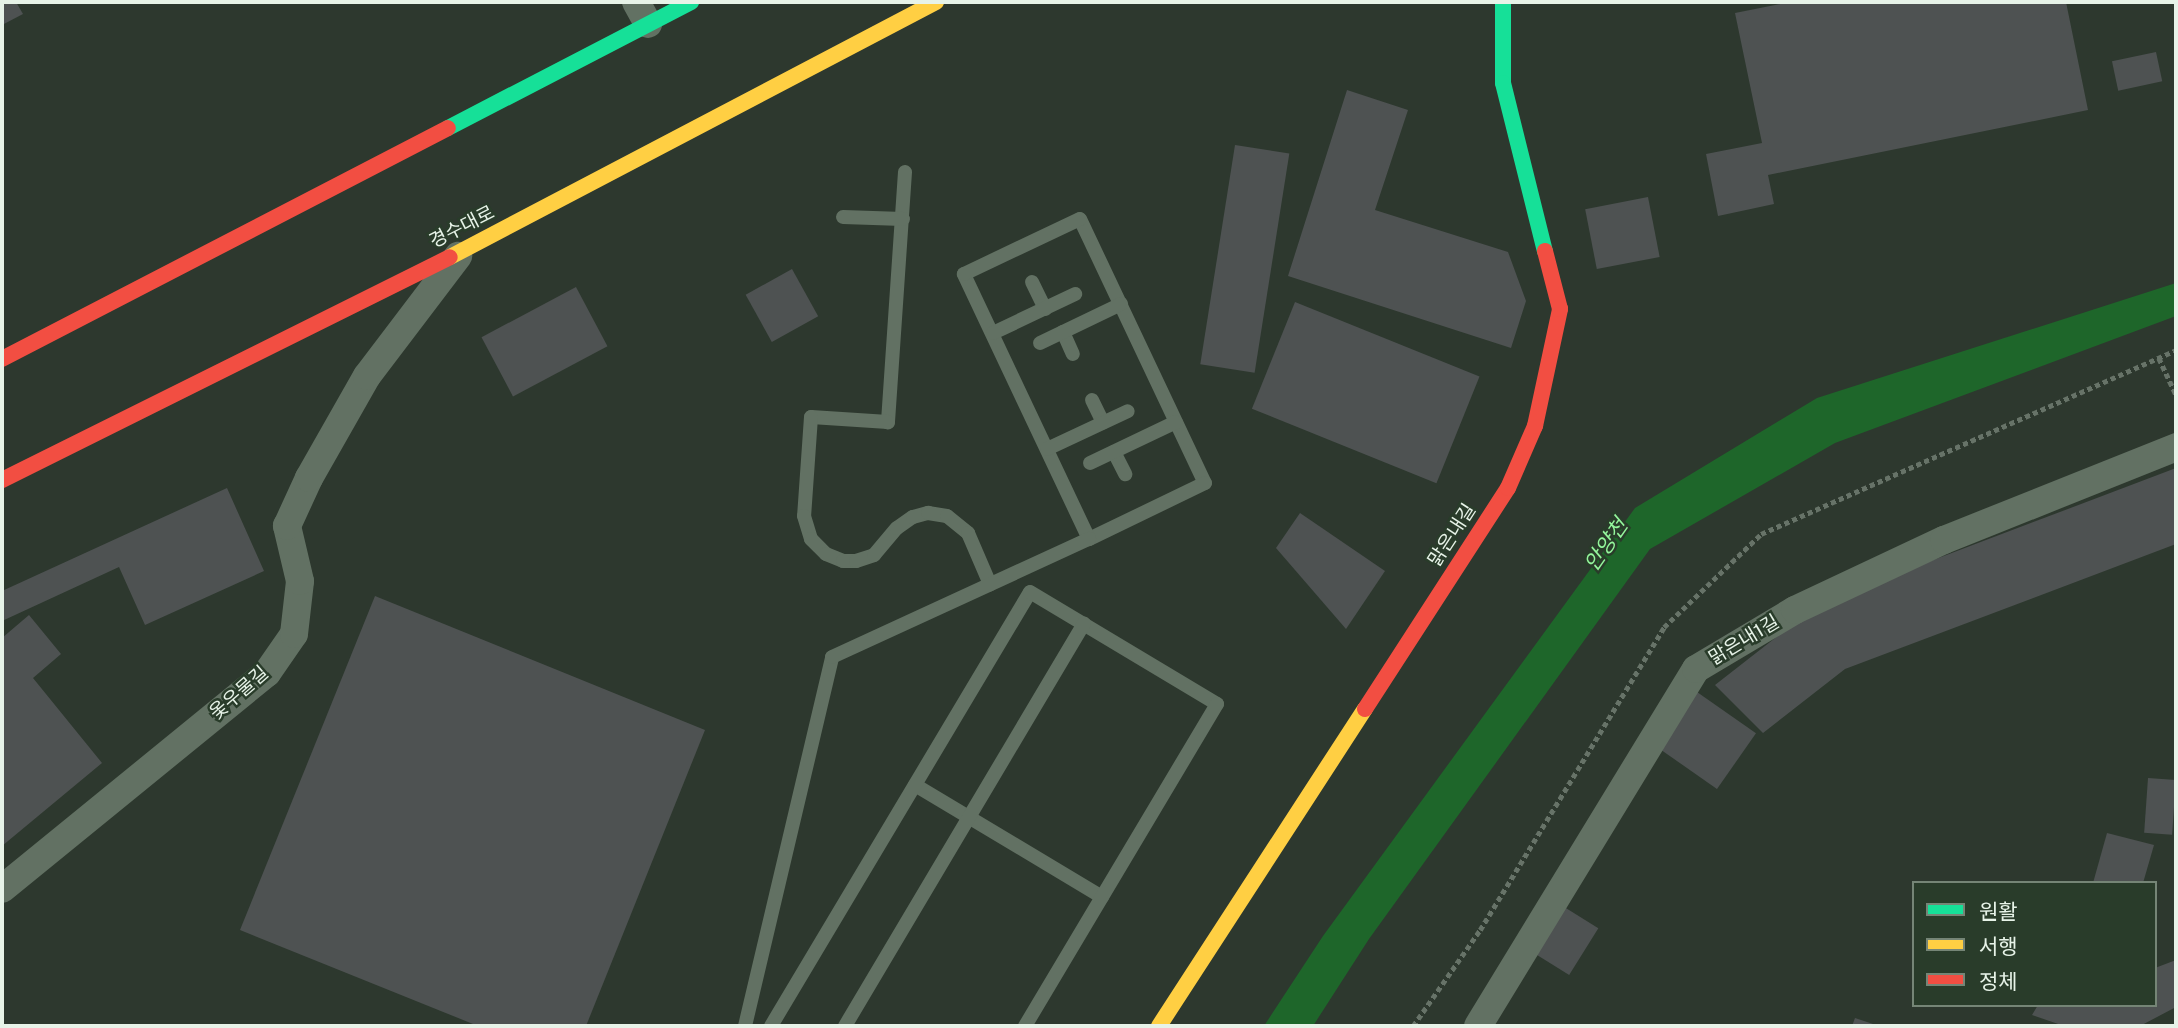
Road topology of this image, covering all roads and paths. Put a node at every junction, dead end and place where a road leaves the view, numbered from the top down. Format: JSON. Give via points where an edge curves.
{"nodes":[{"id":1,"x":691,"y":2,"type":"edge"},
{"id":2,"x":936,"y":2,"type":"edge"},
{"id":3,"x":1503,"y":2,"type":"edge"},
{"id":4,"x":642,"y":13,"type":"edge"},
{"id":5,"x":905,"y":172,"type":"dead end"},
{"id":6,"x":843,"y":217,"type":"dead end"},
{"id":7,"x":903,"y":219,"type":"junction"},
{"id":8,"x":462,"y":251,"type":"junction"},
{"id":9,"x":1032,"y":282,"type":"dead end"},
{"id":10,"x":1075,"y":294,"type":"dead end"},
{"id":11,"x":1121,"y":304,"type":"junction"},
{"id":12,"x":1045,"y":309,"type":"junction"},
{"id":13,"x":1063,"y":331,"type":"junction"},
{"id":14,"x":993,"y":333,"type":"junction"},
{"id":15,"x":1040,"y":343,"type":"dead end"},
{"id":16,"x":1073,"y":354,"type":"dead end"},
{"id":17,"x":2159,"y":358,"type":"dead end"},
{"id":18,"x":2,"y":359,"type":"edge"},
{"id":19,"x":2176,"y":394,"type":"edge"},
{"id":20,"x":1092,"y":400,"type":"dead end"},
{"id":21,"x":1128,"y":411,"type":"dead end"},
{"id":22,"x":1177,"y":422,"type":"junction"},
{"id":23,"x":1103,"y":423,"type":"junction"},
{"id":24,"x":2176,"y":447,"type":"edge"},
{"id":25,"x":1047,"y":449,"type":"junction"},
{"id":26,"x":1115,"y":452,"type":"junction"},
{"id":27,"x":1090,"y":463,"type":"dead end"},
{"id":28,"x":1125,"y":474,"type":"dead end"},
{"id":29,"x":2,"y":480,"type":"edge"},
{"id":30,"x":1089,"y":538,"type":"junction"},
{"id":31,"x":990,"y":584,"type":"junction"},
{"id":32,"x":1084,"y":624,"type":"junction"},
{"id":33,"x":915,"y":785,"type":"junction"},
{"id":34,"x":969,"y":818,"type":"junction"},
{"id":35,"x":2,"y":889,"type":"edge"},
{"id":36,"x":1102,"y":898,"type":"junction"},
{"id":37,"x":746,"y":1026,"type":"edge"},
{"id":38,"x":771,"y":1026,"type":"edge"},
{"id":39,"x":845,"y":1026,"type":"edge"},
{"id":40,"x":1025,"y":1026,"type":"edge"},
{"id":41,"x":1159,"y":1026,"type":"edge"},
{"id":42,"x":1478,"y":1026,"type":"edge"}],
"edges":[{"from":1,"to":4,"type":"main road"},
{"from":2,"to":8,"type":"main road","name":"경수대로"},
{"from":3,"to":41,"type":"main road","name":"맑은내길","via":[[1503,83],[1560,309],[1535,426],[1508,488]]},
{"from":4,"to":18,"type":"main road"},
{"from":5,"to":7,"type":"lane"},
{"from":6,"to":7,"type":"lane"},
{"from":7,"to":31,"type":"lane","via":[[888,422],[811,417],[804,516],[811,539],[826,554],[856,561],[874,555],[913,517],[928,513],[947,516],[968,533]]},
{"from":8,"to":29,"type":"main road","name":"경수대로"},
{"from":8,"to":35,"type":"street","name":"옻우물길","via":[[367,376],[309,478],[288,526],[300,581],[294,634],[267,673]]},
{"from":9,"to":12,"type":"lane"},
{"from":10,"to":12,"type":"lane"},
{"from":11,"to":13,"type":"lane"},
{"from":11,"to":14,"type":"lane","via":[[1080,219],[964,274]]},
{"from":11,"to":22,"type":"lane"},
{"from":12,"to":14,"type":"lane"},
{"from":13,"to":15,"type":"lane"},
{"from":13,"to":16,"type":"lane"},
{"from":14,"to":25,"type":"lane"},
{"from":17,"to":19,"type":"path"},
{"from":20,"to":23,"type":"lane"},
{"from":21,"to":23,"type":"lane"},
{"from":22,"to":26,"type":"lane"},
{"from":22,"to":30,"type":"lane","via":[[1205,483]]},
{"from":23,"to":25,"type":"lane"},
{"from":24,"to":42,"type":"street","name":"맑은내1길","via":[[1944,540],[1795,610],[1696,669]]},
{"from":25,"to":30,"type":"lane"},
{"from":26,"to":27,"type":"lane"},
{"from":26,"to":28,"type":"lane"},
{"from":30,"to":31,"type":"lane"},
{"from":31,"to":37,"type":"lane","via":[[832,657]]},
{"from":32,"to":33,"type":"lane","via":[[1030,592]]},
{"from":32,"to":34,"type":"lane"},
{"from":32,"to":36,"type":"lane","via":[[1217,704]]},
{"from":33,"to":34,"type":"lane"},
{"from":33,"to":38,"type":"lane"},
{"from":34,"to":36,"type":"lane"},
{"from":34,"to":39,"type":"lane"},
{"from":36,"to":40,"type":"lane"}]}
